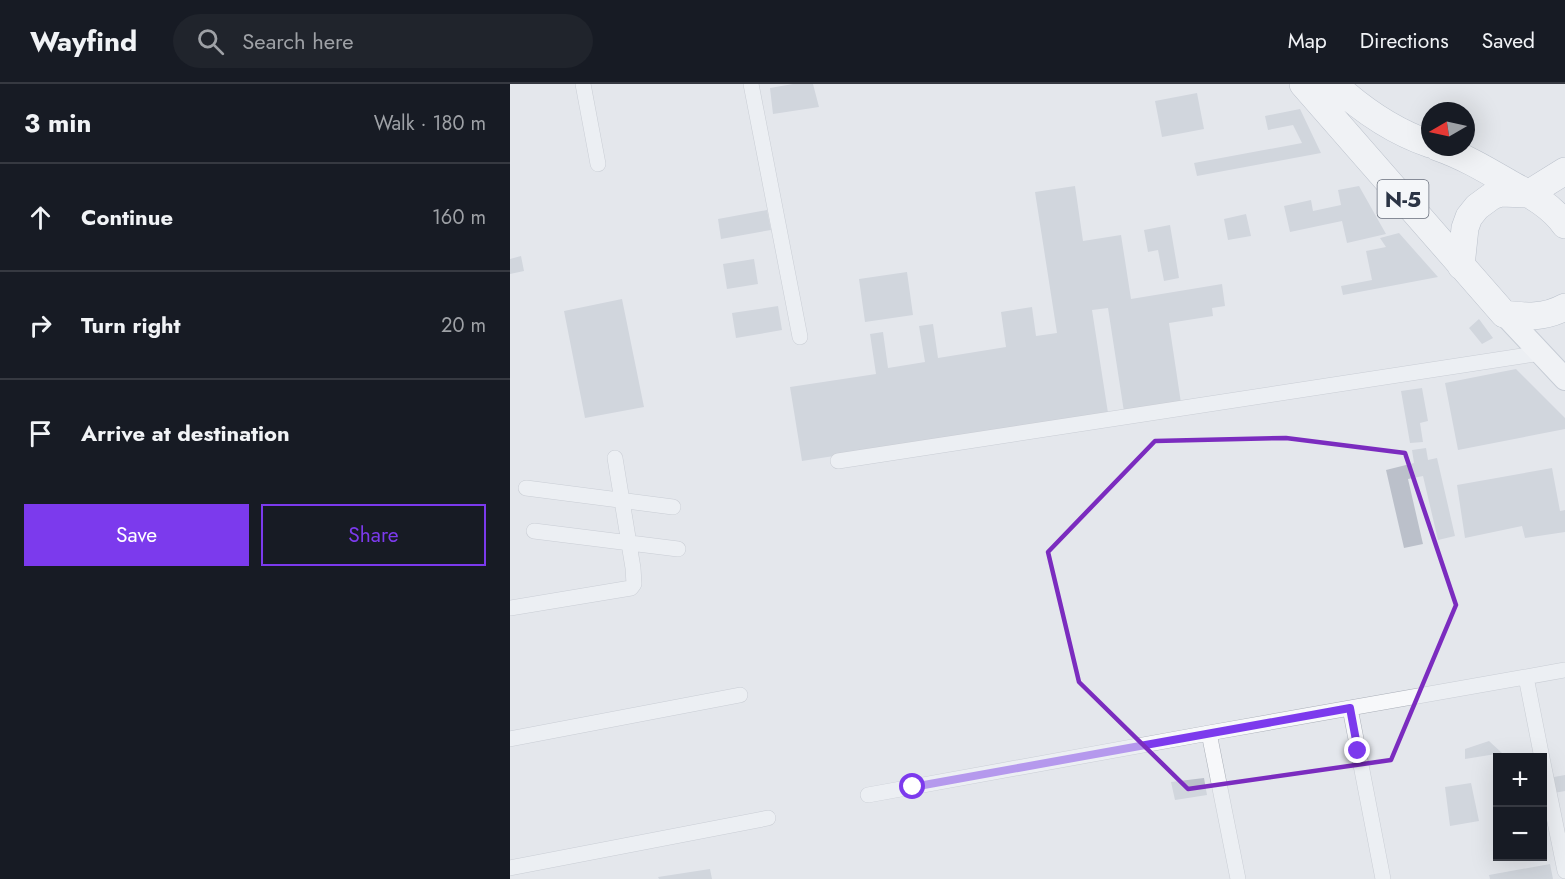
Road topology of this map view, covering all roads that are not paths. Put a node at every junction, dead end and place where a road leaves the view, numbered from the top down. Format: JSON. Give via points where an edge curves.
{"nodes":[{"id":1,"x":583,"y":84,"type":"edge"},
{"id":2,"x":751,"y":84,"type":"edge"},
{"id":3,"x":1303,"y":84,"type":"edge"},
{"id":4,"x":1334,"y":84,"type":"edge"},
{"id":5,"x":1421,"y":141,"type":"edge"},
{"id":6,"x":1459,"y":156,"type":"edge"},
{"id":7,"x":598,"y":164,"type":"dead end"},
{"id":8,"x":1565,"y":171,"type":"edge"},
{"id":9,"x":1528,"y":194,"type":"junction"},
{"id":10,"x":1565,"y":225,"type":"edge"},
{"id":11,"x":1461,"y":266,"type":"junction"},
{"id":12,"x":1565,"y":307,"type":"edge"},
{"id":13,"x":1504,"y":314,"type":"junction"},
{"id":14,"x":800,"y":337,"type":"dead end"},
{"id":15,"x":1541,"y":353,"type":"junction"},
{"id":16,"x":1565,"y":379,"type":"edge"},
{"id":17,"x":615,"y":458,"type":"dead end"},
{"id":18,"x":838,"y":461,"type":"dead end"},
{"id":19,"x":526,"y":488,"type":"dead end"},
{"id":20,"x":622,"y":501,"type":"junction"},
{"id":21,"x":673,"y":507,"type":"dead end"},
{"id":22,"x":534,"y":531,"type":"dead end"},
{"id":23,"x":629,"y":543,"type":"junction"},
{"id":24,"x":678,"y":549,"type":"dead end"},
{"id":25,"x":510,"y":608,"type":"edge"},
{"id":26,"x":1565,"y":670,"type":"edge"},
{"id":27,"x":1526,"y":677,"type":"junction"},
{"id":28,"x":740,"y":695,"type":"dead end"},
{"id":29,"x":1350,"y":708,"type":"junction"},
{"id":30,"x":1209,"y":733,"type":"junction"},
{"id":31,"x":510,"y":739,"type":"edge"},
{"id":32,"x":1541,"y":753,"type":"edge"},
{"id":33,"x":1547,"y":783,"type":"edge"},
{"id":34,"x":868,"y":795,"type":"dead end"},
{"id":35,"x":768,"y":818,"type":"dead end"},
{"id":36,"x":510,"y":868,"type":"edge"},
{"id":37,"x":1565,"y":871,"type":"edge"},
{"id":38,"x":1238,"y":879,"type":"edge"},
{"id":39,"x":1383,"y":879,"type":"edge"}],
"edges":[{"from":1,"to":7,"type":"street"},
{"from":2,"to":14,"type":"street"},
{"from":3,"to":11,"type":"highway","number":"N-5"},
{"from":4,"to":5,"type":"highway","number":"N-5","via":[[1383,122]]},
{"from":6,"to":9,"type":"highway","number":"N-5"},
{"from":8,"to":9,"type":"highway"},
{"from":9,"to":10,"type":"highway","number":"N-5","via":[[1544,203]]},
{"from":9,"to":11,"type":"highway","via":[[1502,193],[1477,207],[1465,228]]},
{"from":11,"to":13,"type":"highway","number":"N-5"},
{"from":12,"to":13,"type":"highway","via":[[1540,316]]},
{"from":13,"to":15,"type":"main road"},
{"from":15,"to":16,"type":"main road"},
{"from":15,"to":18,"type":"street"},
{"from":17,"to":20,"type":"street"},
{"from":19,"to":20,"type":"street"},
{"from":20,"to":21,"type":"street"},
{"from":20,"to":23,"type":"street"},
{"from":22,"to":23,"type":"street"},
{"from":23,"to":24,"type":"street"},
{"from":23,"to":25,"type":"street","via":[[634,584],[631,588]]},
{"from":26,"to":27,"type":"street"},
{"from":27,"to":29,"type":"street"},
{"from":27,"to":32,"type":"street"},
{"from":28,"to":31,"type":"street"},
{"from":29,"to":30,"type":"street"},
{"from":29,"to":39,"type":"street"},
{"from":30,"to":34,"type":"street"},
{"from":30,"to":38,"type":"street"},
{"from":33,"to":37,"type":"street"},
{"from":35,"to":36,"type":"street"}]}
